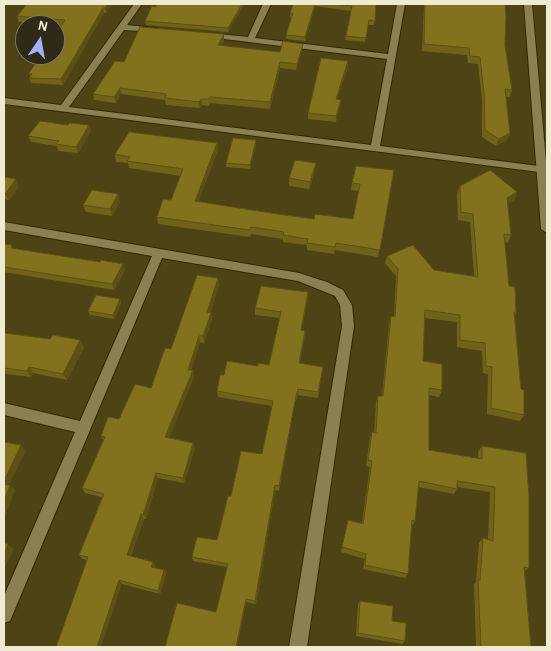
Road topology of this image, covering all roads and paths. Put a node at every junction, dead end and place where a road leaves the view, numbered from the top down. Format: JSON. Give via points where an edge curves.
{"nodes":[{"id":1,"x":138,"y":4,"type":"edge"},
{"id":2,"x":267,"y":4,"type":"edge"},
{"id":3,"x":401,"y":4,"type":"edge"},
{"id":4,"x":528,"y":4,"type":"edge"},
{"id":5,"x":122,"y":27,"type":"junction"},
{"id":6,"x":162,"y":31,"type":"edge"},
{"id":7,"x":201,"y":34,"type":"edge"},
{"id":8,"x":251,"y":40,"type":"junction"},
{"id":9,"x":391,"y":57,"type":"junction"},
{"id":10,"x":4,"y":101,"type":"edge"},
{"id":11,"x":63,"y":109,"type":"junction"},
{"id":12,"x":375,"y":149,"type":"junction"},
{"id":13,"x":545,"y":170,"type":"edge"},
{"id":14,"x":4,"y":226,"type":"edge"},
{"id":15,"x":547,"y":229,"type":"edge"},
{"id":16,"x":159,"y":252,"type":"junction"},
{"id":17,"x":4,"y":409,"type":"edge"},
{"id":18,"x":84,"y":428,"type":"junction"},
{"id":19,"x":4,"y":615,"type":"edge"},
{"id":20,"x":298,"y":647,"type":"edge"}],
"edges":[{"from":1,"to":5,"type":"street"},
{"from":2,"to":8,"type":"street"},
{"from":3,"to":9,"type":"street"},
{"from":4,"to":13,"type":"street"},
{"from":5,"to":6,"type":"street"},
{"from":5,"to":11,"type":"street"},
{"from":7,"to":8,"type":"street"},
{"from":8,"to":9,"type":"street"},
{"from":9,"to":12,"type":"street"},
{"from":10,"to":11,"type":"street"},
{"from":11,"to":12,"type":"street"},
{"from":12,"to":13,"type":"street"},
{"from":13,"to":15,"type":"street"},
{"from":14,"to":16,"type":"street"},
{"from":16,"to":18,"type":"street"},
{"from":16,"to":20,"type":"street","via":[[299,277],[339,293],[346,305],[348,326]]},
{"from":17,"to":18,"type":"street"},
{"from":18,"to":19,"type":"street"}]}
